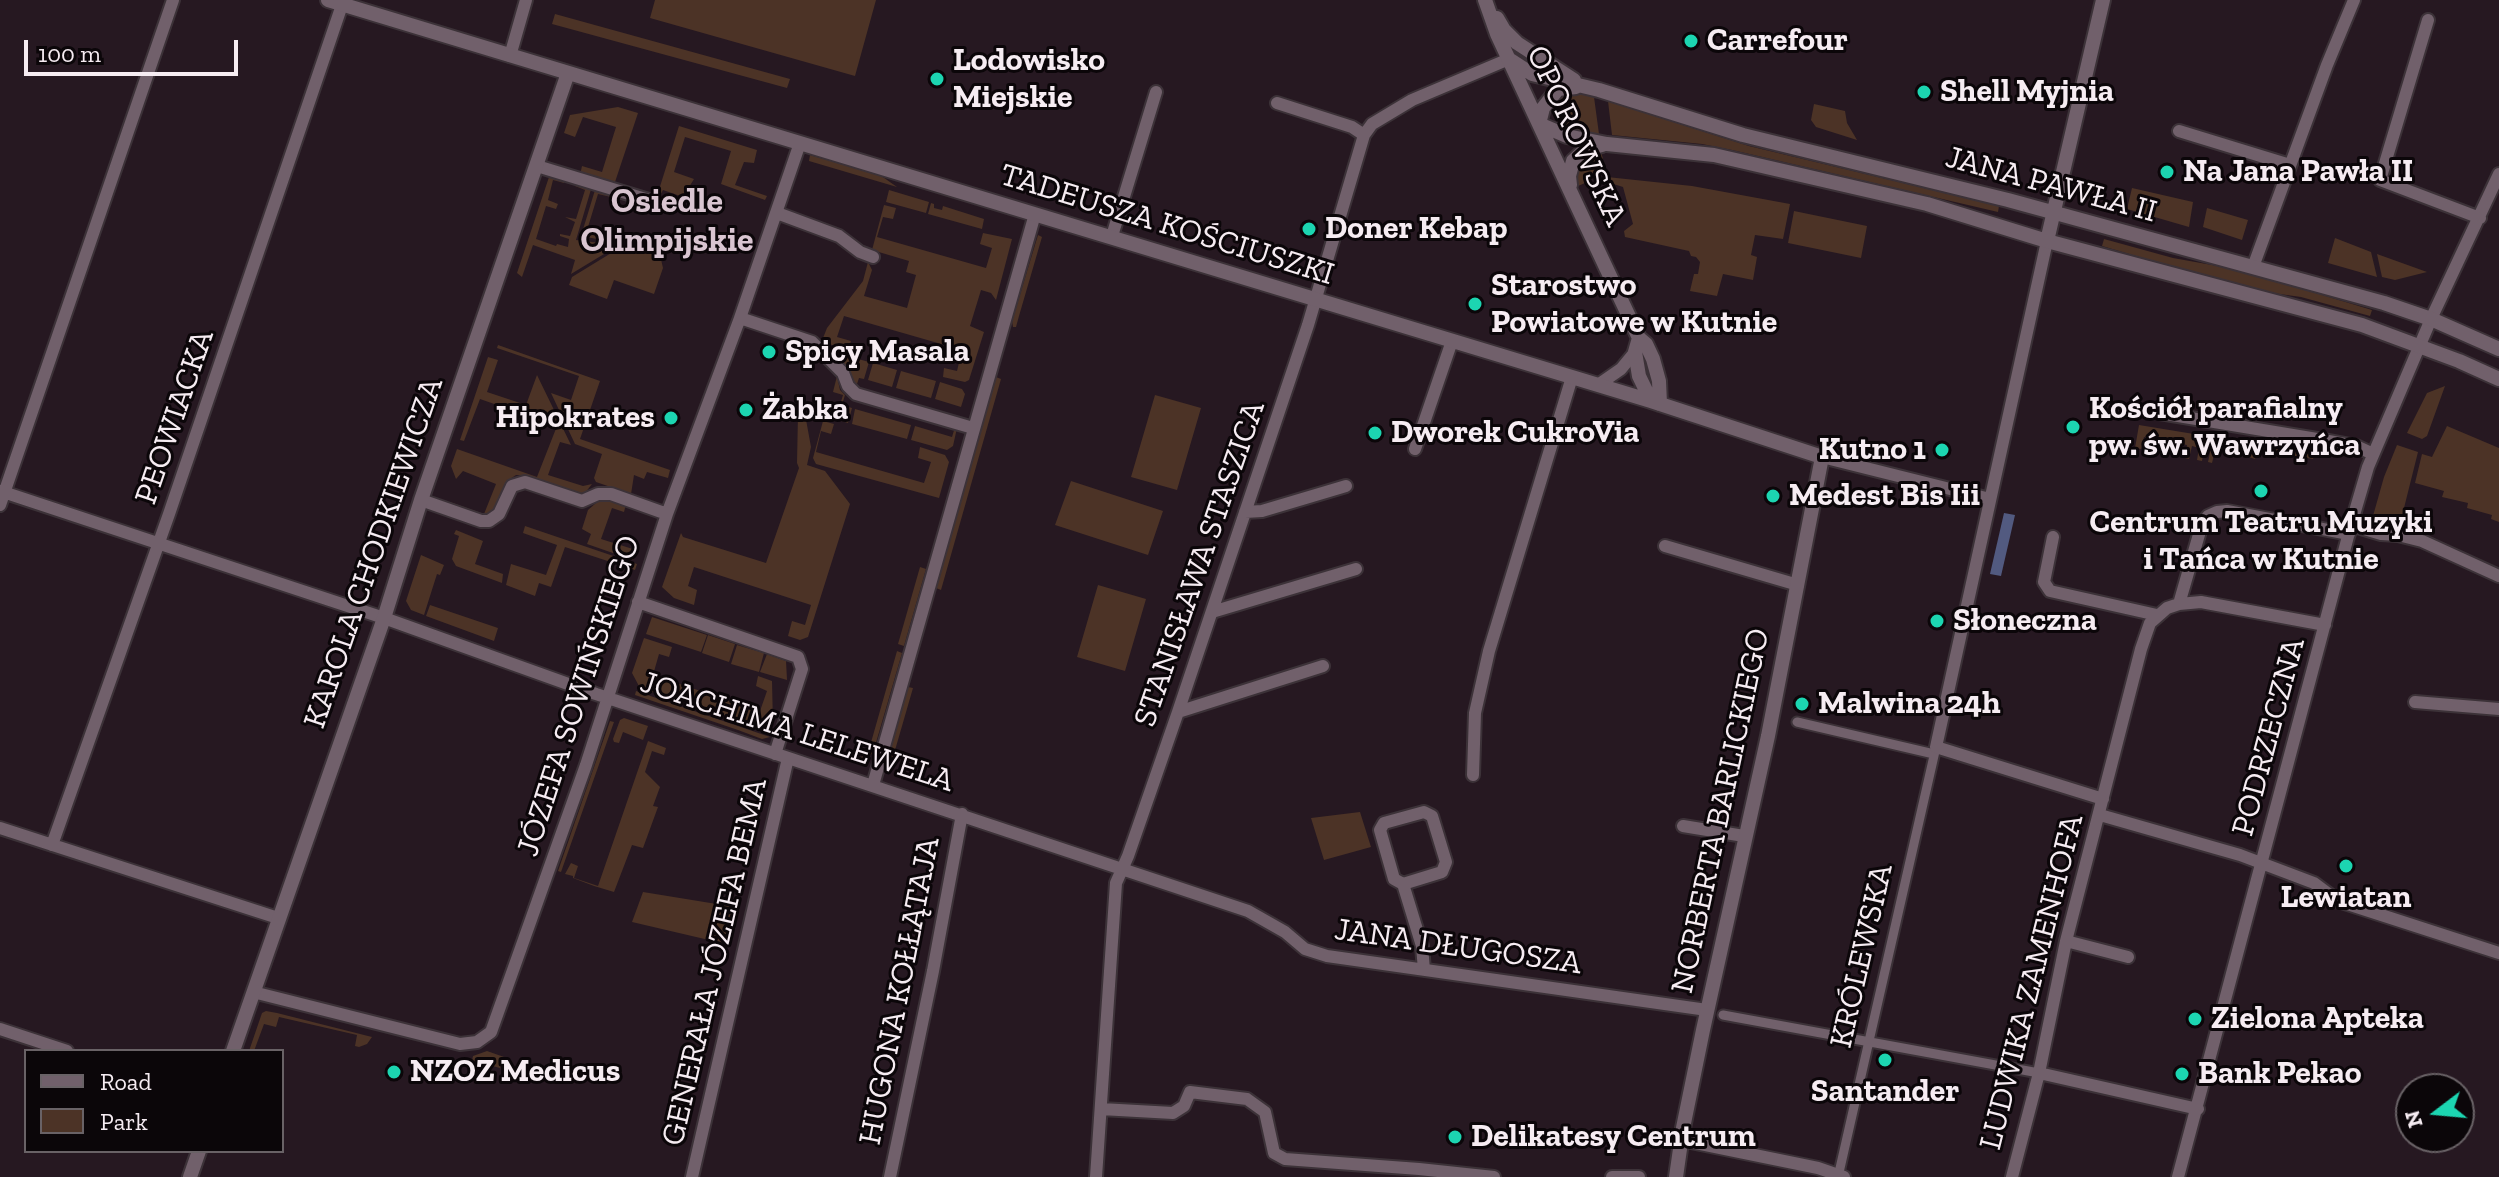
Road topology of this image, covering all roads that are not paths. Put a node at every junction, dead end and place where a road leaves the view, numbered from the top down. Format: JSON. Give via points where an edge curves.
{"nodes":[{"id":1,"x":173,"y":0,"type":"edge"},
{"id":2,"x":526,"y":0,"type":"edge"},
{"id":3,"x":1485,"y":0,"type":"edge"},
{"id":4,"x":2103,"y":0,"type":"edge"},
{"id":5,"x":2354,"y":0,"type":"edge"},
{"id":6,"x":337,"y":2,"type":"edge"},
{"id":7,"x":2428,"y":20,"type":"dead end"},
{"id":8,"x":510,"y":56,"type":"junction"},
{"id":9,"x":1509,"y":59,"type":"junction"},
{"id":10,"x":568,"y":73,"type":"junction"},
{"id":11,"x":1584,"y":86,"type":"junction"},
{"id":12,"x":1156,"y":92,"type":"dead end"},
{"id":13,"x":1277,"y":103,"type":"dead end"},
{"id":14,"x":1539,"y":124,"type":"junction"},
{"id":15,"x":2179,"y":131,"type":"dead end"},
{"id":16,"x":1364,"y":135,"type":"junction"},
{"id":17,"x":800,"y":143,"type":"junction"},
{"id":18,"x":1607,"y":144,"type":"junction"},
{"id":19,"x":2290,"y":165,"type":"junction"},
{"id":20,"x":537,"y":166,"type":"junction"},
{"id":21,"x":2499,"y":174,"type":"edge"},
{"id":22,"x":1572,"y":195,"type":"junction"},
{"id":23,"x":652,"y":201,"type":"dead end"},
{"id":24,"x":777,"y":213,"type":"junction"},
{"id":25,"x":2055,"y":213,"type":"junction"},
{"id":26,"x":1035,"y":214,"type":"junction"},
{"id":27,"x":2480,"y":218,"type":"junction"},
{"id":28,"x":1112,"y":236,"type":"junction"},
{"id":29,"x":2047,"y":241,"type":"junction"},
{"id":30,"x":873,"y":257,"type":"dead end"},
{"id":31,"x":2253,"y":267,"type":"junction"},
{"id":32,"x":1315,"y":299,"type":"junction"},
{"id":33,"x":740,"y":318,"type":"junction"},
{"id":34,"x":2431,"y":319,"type":"junction"},
{"id":35,"x":1452,"y":341,"type":"junction"},
{"id":36,"x":1637,"y":345,"type":"junction"},
{"id":37,"x":2420,"y":346,"type":"junction"},
{"id":38,"x":2499,"y":349,"type":"edge"},
{"id":39,"x":1572,"y":377,"type":"junction"},
{"id":40,"x":2499,"y":379,"type":"edge"},
{"id":41,"x":1598,"y":385,"type":"junction"},
{"id":42,"x":1656,"y":402,"type":"junction"},
{"id":43,"x":2160,"y":413,"type":"dead end"},
{"id":44,"x":973,"y":428,"type":"junction"},
{"id":45,"x":1415,"y":449,"type":"dead end"},
{"id":46,"x":2373,"y":454,"type":"junction"},
{"id":47,"x":1822,"y":457,"type":"junction"},
{"id":48,"x":1346,"y":486,"type":"dead end"},
{"id":49,"x":2,"y":491,"type":"edge"},
{"id":50,"x":1990,"y":499,"type":"junction"},
{"id":51,"x":421,"y":500,"type":"junction"},
{"id":52,"x":0,"y":505,"type":"edge"},
{"id":53,"x":1245,"y":512,"type":"junction"},
{"id":54,"x":667,"y":514,"type":"junction"},
{"id":55,"x":2350,"y":530,"type":"junction"},
{"id":56,"x":2053,"y":537,"type":"dead end"},
{"id":57,"x":159,"y":543,"type":"junction"},
{"id":58,"x":1665,"y":546,"type":"dead end"},
{"id":59,"x":1356,"y":569,"type":"dead end"},
{"id":60,"x":2499,"y":576,"type":"edge"},
{"id":61,"x":1798,"y":585,"type":"junction"},
{"id":62,"x":638,"y":602,"type":"junction"},
{"id":63,"x":2179,"y":604,"type":"junction"},
{"id":64,"x":1212,"y":612,"type":"junction"},
{"id":65,"x":2157,"y":615,"type":"junction"},
{"id":66,"x":384,"y":618,"type":"junction"},
{"id":67,"x":2325,"y":625,"type":"junction"},
{"id":68,"x":1323,"y":666,"type":"dead end"},
{"id":69,"x":608,"y":698,"type":"junction"},
{"id":70,"x":2415,"y":702,"type":"dead end"},
{"id":71,"x":2499,"y":709,"type":"edge"},
{"id":72,"x":1178,"y":712,"type":"junction"},
{"id":73,"x":1797,"y":722,"type":"dead end"},
{"id":74,"x":1935,"y":751,"type":"junction"},
{"id":75,"x":775,"y":754,"type":"junction"},
{"id":76,"x":788,"y":758,"type":"junction"},
{"id":77,"x":1473,"y":775,"type":"dead end"},
{"id":78,"x":873,"y":785,"type":"junction"},
{"id":79,"x":2103,"y":799,"type":"junction"},
{"id":80,"x":962,"y":814,"type":"junction"},
{"id":81,"x":2100,"y":815,"type":"junction"},
{"id":82,"x":1683,"y":826,"type":"dead end"},
{"id":83,"x":0,"y":828,"type":"edge"},
{"id":84,"x":1744,"y":836,"type":"junction"},
{"id":85,"x":52,"y":845,"type":"junction"},
{"id":86,"x":2262,"y":865,"type":"junction"},
{"id":87,"x":1122,"y":870,"type":"junction"},
{"id":88,"x":1403,"y":884,"type":"junction"},
{"id":89,"x":278,"y":918,"type":"junction"},
{"id":90,"x":2066,"y":941,"type":"junction"},
{"id":91,"x":2499,"y":953,"type":"edge"},
{"id":92,"x":2128,"y":957,"type":"dead end"},
{"id":93,"x":1424,"y":970,"type":"junction"},
{"id":94,"x":253,"y":992,"type":"junction"},
{"id":95,"x":1707,"y":1010,"type":"junction"},
{"id":96,"x":1723,"y":1015,"type":"dead end"},
{"id":97,"x":0,"y":1029,"type":"edge"},
{"id":98,"x":1870,"y":1041,"type":"junction"},
{"id":99,"x":61,"y":1049,"type":"edge"},
{"id":100,"x":234,"y":1049,"type":"edge"},
{"id":101,"x":2039,"y":1073,"type":"junction"},
{"id":102,"x":1101,"y":1109,"type":"junction"},
{"id":103,"x":2198,"y":1109,"type":"junction"},
{"id":104,"x":1681,"y":1140,"type":"junction"},
{"id":105,"x":198,"y":1153,"type":"edge"},
{"id":106,"x":1320,"y":1163,"type":"junction"},
{"id":107,"x":1474,"y":1176,"type":"edge"},
{"id":108,"x":190,"y":1177,"type":"edge"},
{"id":109,"x":692,"y":1177,"type":"edge"},
{"id":110,"x":890,"y":1177,"type":"edge"},
{"id":111,"x":1096,"y":1177,"type":"edge"},
{"id":112,"x":1319,"y":1177,"type":"edge"},
{"id":113,"x":1494,"y":1177,"type":"edge"},
{"id":114,"x":1612,"y":1177,"type":"edge"},
{"id":115,"x":1639,"y":1177,"type":"edge"},
{"id":116,"x":1676,"y":1177,"type":"edge"},
{"id":117,"x":1840,"y":1177,"type":"edge"},
{"id":118,"x":2012,"y":1177,"type":"edge"},
{"id":119,"x":2178,"y":1177,"type":"edge"}],
"edges":[{"from":1,"to":49,"type":"street"},
{"from":2,"to":8,"type":"street"},
{"from":3,"to":9,"type":"street","name":"OPOROWSKA"},
{"from":3,"to":11,"type":"street","name":"JANA PAWŁA II","via":[[1517,43]]},
{"from":4,"to":25,"type":"street"},
{"from":5,"to":19,"type":"street"},
{"from":6,"to":8,"type":"street","name":"TADEUSZA KOŚCIUSZKI"},
{"from":6,"to":57,"type":"street","name":"PEOWIACKA"},
{"from":7,"to":27,"type":"street","via":[[2380,180]]},
{"from":8,"to":10,"type":"street","name":"TADEUSZA KOŚCIUSZKI"},
{"from":9,"to":11,"type":"street","name":"JANA PAWŁA II","via":[[1532,74]]},
{"from":9,"to":14,"type":"street","name":"OPOROWSKA"},
{"from":9,"to":16,"type":"street","via":[[1412,100],[1372,124]]},
{"from":10,"to":17,"type":"street","name":"TADEUSZA KOŚCIUSZKI"},
{"from":10,"to":20,"type":"street","name":"KAROLA CHODKIEWICZA"},
{"from":11,"to":14,"type":"street","via":[[1558,89],[1543,108]]},
{"from":11,"to":25,"type":"street","name":"JANA PAWŁA II","via":[[1782,146]]},
{"from":12,"to":28,"type":"street"},
{"from":13,"to":16,"type":"street"},
{"from":14,"to":18,"type":"street","name":"JANA PAWŁA II"},
{"from":14,"to":22,"type":"street","name":"OPOROWSKA"},
{"from":15,"to":19,"type":"street"},
{"from":16,"to":32,"type":"street","name":"STANISŁAWA STASZICA"},
{"from":17,"to":24,"type":"street","name":"JÓZEFA SOWIŃSKIEGO"},
{"from":17,"to":26,"type":"street","name":"TADEUSZA KOŚCIUSZKI"},
{"from":18,"to":22,"type":"street","via":[[1586,149],[1573,161]]},
{"from":18,"to":29,"type":"street","name":"JANA PAWŁA II","via":[[1714,155],[1927,204]]},
{"from":19,"to":31,"type":"street"},
{"from":20,"to":23,"type":"street"},
{"from":20,"to":51,"type":"street","name":"KAROLA CHODKIEWICZA"},
{"from":21,"to":27,"type":"street","name":"PODRZECZNA"},
{"from":22,"to":36,"type":"street","name":"OPOROWSKA"},
{"from":24,"to":30,"type":"street","via":[[839,236]]},
{"from":24,"to":33,"type":"street","name":"JÓZEFA SOWIŃSKIEGO"},
{"from":25,"to":29,"type":"street"},
{"from":25,"to":31,"type":"street","name":"JANA PAWŁA II"},
{"from":26,"to":28,"type":"street","name":"TADEUSZA KOŚCIUSZKI"},
{"from":26,"to":44,"type":"street"},
{"from":27,"to":34,"type":"street","name":"PODRZECZNA"},
{"from":28,"to":32,"type":"street","name":"TADEUSZA KOŚCIUSZKI"},
{"from":29,"to":37,"type":"street","name":"JANA PAWŁA II","via":[[2362,325]]},
{"from":29,"to":50,"type":"street"},
{"from":31,"to":34,"type":"street","name":"JANA PAWŁA II"},
{"from":32,"to":35,"type":"street","name":"TADEUSZA KOŚCIUSZKI"},
{"from":32,"to":53,"type":"street","name":"STANISŁAWA STASZICA"},
{"from":33,"to":44,"type":"street","via":[[812,342],[856,394]]},
{"from":33,"to":54,"type":"street","name":"JÓZEFA SOWIŃSKIEGO"},
{"from":34,"to":37,"type":"street","name":"PODRZECZNA"},
{"from":34,"to":38,"type":"street","name":"JANA PAWŁA II"},
{"from":35,"to":39,"type":"street","name":"TADEUSZA KOŚCIUSZKI"},
{"from":35,"to":45,"type":"street"},
{"from":36,"to":41,"type":"street","via":[[1621,369]]},
{"from":36,"to":42,"type":"street","name":"OPOROWSKA","via":[[1646,344],[1653,359],[1659,381]]},
{"from":37,"to":40,"type":"street","name":"JANA PAWŁA II"},
{"from":37,"to":46,"type":"street","name":"PODRZECZNA"},
{"from":39,"to":41,"type":"street","name":"TADEUSZA KOŚCIUSZKI"},
{"from":39,"to":77,"type":"street","via":[[1489,651],[1475,713]]},
{"from":41,"to":42,"type":"street","name":"TADEUSZA KOŚCIUSZKI"},
{"from":42,"to":47,"type":"street","name":"TADEUSZA KOŚCIUSZKI"},
{"from":43,"to":46,"type":"street","via":[[2356,446]]},
{"from":44,"to":78,"type":"street"},
{"from":46,"to":55,"type":"street","name":"PODRZECZNA"},
{"from":47,"to":50,"type":"street","name":"TADEUSZA KOŚCIUSZKI"},
{"from":47,"to":61,"type":"street","name":"NORBERTA BARLICKIEGO"},
{"from":48,"to":53,"type":"street"},
{"from":49,"to":52,"type":"street"},
{"from":49,"to":57,"type":"street","name":"JOACHIMA LELEWELA"},
{"from":50,"to":74,"type":"street"},
{"from":51,"to":54,"type":"street","via":[[489,521],[499,514],[509,489],[525,482],[582,501],[611,494]]},
{"from":51,"to":66,"type":"street","name":"KAROLA CHODKIEWICZA"},
{"from":53,"to":64,"type":"street","name":"STANISŁAWA STASZICA"},
{"from":54,"to":62,"type":"street","name":"JÓZEFA SOWIŃSKIEGO"},
{"from":55,"to":60,"type":"street","via":[[2422,541]]},
{"from":55,"to":63,"type":"street","via":[[2217,512],[2202,524]]},
{"from":55,"to":67,"type":"street","name":"PODRZECZNA"},
{"from":56,"to":65,"type":"street","via":[[2044,582],[2050,591]]},
{"from":57,"to":66,"type":"street","name":"JOACHIMA LELEWELA"},
{"from":57,"to":85,"type":"street","name":"PEOWIACKA"},
{"from":58,"to":61,"type":"street"},
{"from":59,"to":64,"type":"street"},
{"from":61,"to":84,"type":"street","name":"NORBERTA BARLICKIEGO"},
{"from":62,"to":69,"type":"street","name":"JÓZEFA SOWIŃSKIEGO"},
{"from":62,"to":75,"type":"street","via":[[798,657],[802,669]]},
{"from":63,"to":65,"type":"street"},
{"from":63,"to":67,"type":"street","via":[[2201,602]]},
{"from":64,"to":72,"type":"street","name":"STANISŁAWA STASZICA"},
{"from":65,"to":79,"type":"street","name":"LUDWIKA ZAMENHOFA","via":[[2144,636]]},
{"from":66,"to":69,"type":"street","name":"JOACHIMA LELEWELA"},
{"from":66,"to":89,"type":"street","name":"KAROLA CHODKIEWICZA"},
{"from":67,"to":86,"type":"street","name":"PODRZECZNA"},
{"from":68,"to":72,"type":"street"},
{"from":69,"to":75,"type":"street","name":"JOACHIMA LELEWELA"},
{"from":69,"to":94,"type":"street","name":"JÓZEFA SOWIŃSKIEGO","via":[[488,1036],[460,1044]]},
{"from":70,"to":71,"type":"street"},
{"from":72,"to":87,"type":"street","name":"STANISŁAWA STASZICA"},
{"from":73,"to":74,"type":"street"},
{"from":74,"to":79,"type":"street"},
{"from":74,"to":98,"type":"street","name":"KRÓLEWSKA"},
{"from":75,"to":76,"type":"street","name":"JOACHIMA LELEWELA"},
{"from":76,"to":78,"type":"street","name":"JOACHIMA LELEWELA"},
{"from":76,"to":109,"type":"street","name":"GENERAŁA JÓZEFA BEMA"},
{"from":78,"to":80,"type":"street","name":"JOACHIMA LELEWELA"},
{"from":79,"to":81,"type":"street","name":"LUDWIKA ZAMENHOFA"},
{"from":80,"to":87,"type":"street","name":"JOACHIMA LELEWELA"},
{"from":80,"to":110,"type":"street","name":"HUGONA KOŁŁĄTAJA"},
{"from":81,"to":86,"type":"street"},
{"from":81,"to":90,"type":"street","name":"LUDWIKA ZAMENHOFA"},
{"from":82,"to":84,"type":"street"},
{"from":83,"to":85,"type":"street"},
{"from":84,"to":95,"type":"street","name":"NORBERTA BARLICKIEGO"},
{"from":85,"to":89,"type":"street"},
{"from":86,"to":91,"type":"street","via":[[2314,883],[2338,901]]},
{"from":86,"to":103,"type":"street","name":"PODRZECZNA"},
{"from":87,"to":93,"type":"street","name":"JANA DŁUGOSZA","via":[[1248,911],[1305,949]]},
{"from":87,"to":102,"type":"street","name":"STANISŁAWA STASZICA","via":[[1116,883]]},
{"from":88,"to":88,"type":"street","via":[[1442,872],[1446,862],[1432,816],[1424,812],[1384,823],[1380,830],[1394,879]]},
{"from":88,"to":93,"type":"street"},
{"from":89,"to":94,"type":"street","name":"KAROLA CHODKIEWICZA"},
{"from":90,"to":92,"type":"street"},
{"from":90,"to":101,"type":"street","name":"LUDWIKA ZAMENHOFA"},
{"from":93,"to":95,"type":"street","name":"JANA DŁUGOSZA"},
{"from":94,"to":100,"type":"street","name":"KAROLA CHODKIEWICZA"},
{"from":95,"to":104,"type":"street","name":"NORBERTA BARLICKIEGO"},
{"from":96,"to":98,"type":"street"},
{"from":97,"to":99,"type":"street"},
{"from":98,"to":101,"type":"street"},
{"from":98,"to":117,"type":"street","name":"KRÓLEWSKA"},
{"from":101,"to":103,"type":"street"},
{"from":101,"to":118,"type":"street","name":"LUDWIKA ZAMENHOFA"},
{"from":102,"to":106,"type":"street","via":[[1173,1113],[1184,1106],[1190,1092],[1247,1099],[1265,1112],[1274,1153]]},
{"from":102,"to":111,"type":"street","name":"STANISŁAWA STASZICA"},
{"from":103,"to":119,"type":"street","name":"PODRZECZNA"},
{"from":104,"to":116,"type":"street","name":"NORBERTA BARLICKIEGO"},
{"from":104,"to":117,"type":"street"},
{"from":105,"to":108,"type":"street"},
{"from":106,"to":107,"type":"street"},
{"from":106,"to":112,"type":"street"},
{"from":107,"to":113,"type":"street"},
{"from":114,"to":115,"type":"street"}]}
